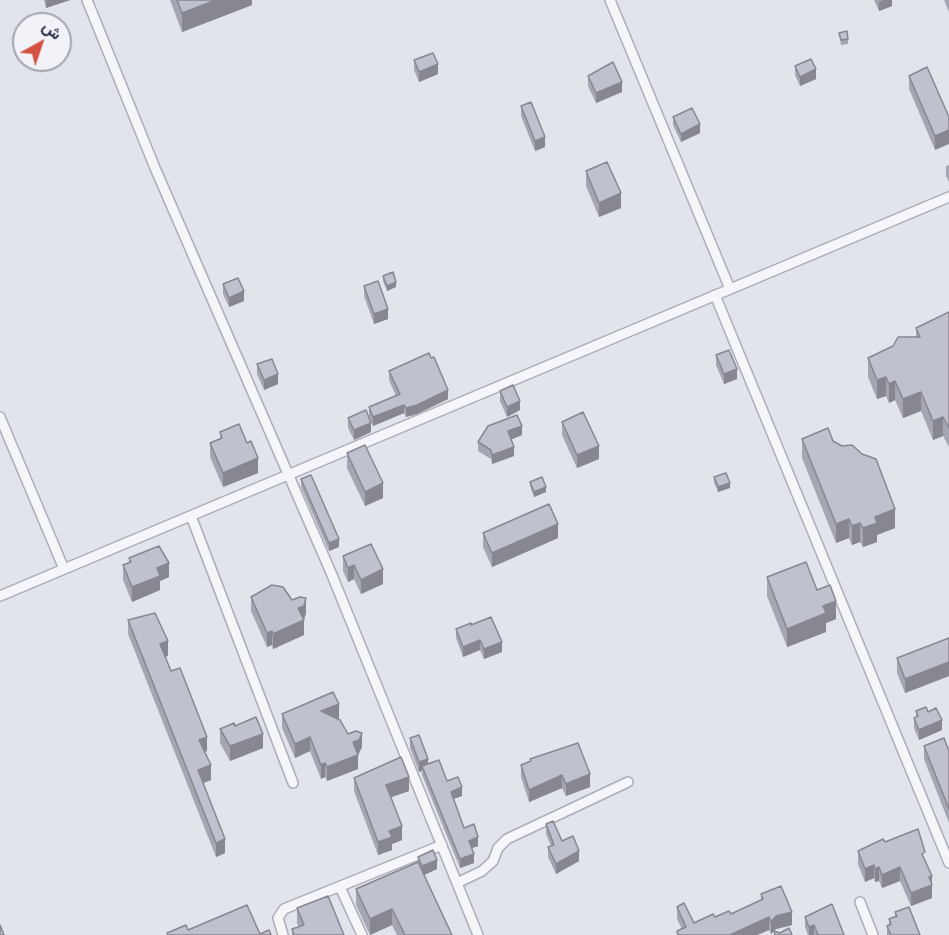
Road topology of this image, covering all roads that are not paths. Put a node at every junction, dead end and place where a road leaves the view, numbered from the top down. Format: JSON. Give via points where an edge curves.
{"nodes":[{"id":1,"x":87,"y":0,"type":"edge"},
{"id":2,"x":610,"y":0,"type":"edge"},
{"id":3,"x":949,"y":197,"type":"edge"},
{"id":4,"x":730,"y":289,"type":"junction"},
{"id":5,"x":715,"y":295,"type":"junction"},
{"id":6,"x":0,"y":417,"type":"edge"},
{"id":7,"x":288,"y":475,"type":"junction"},
{"id":8,"x":191,"y":516,"type":"junction"},
{"id":9,"x":64,"y":569,"type":"junction"},
{"id":10,"x":0,"y":596,"type":"edge"},
{"id":11,"x":628,"y":782,"type":"dead end"},
{"id":12,"x":293,"y":783,"type":"dead end"},
{"id":13,"x":442,"y":845,"type":"junction"},
{"id":14,"x":949,"y":863,"type":"edge"},
{"id":15,"x":458,"y":882,"type":"junction"},
{"id":16,"x":340,"y":887,"type":"junction"},
{"id":17,"x":860,"y":902,"type":"dead end"},
{"id":18,"x":283,"y":935,"type":"edge"},
{"id":19,"x":362,"y":935,"type":"edge"},
{"id":20,"x":478,"y":935,"type":"edge"},
{"id":21,"x":873,"y":935,"type":"edge"}],
"edges":[{"from":1,"to":7,"type":"street"},
{"from":2,"to":4,"type":"street"},
{"from":3,"to":4,"type":"street"},
{"from":4,"to":5,"type":"street"},
{"from":5,"to":7,"type":"street"},
{"from":5,"to":14,"type":"street"},
{"from":6,"to":9,"type":"street"},
{"from":7,"to":8,"type":"street"},
{"from":7,"to":13,"type":"street"},
{"from":8,"to":9,"type":"street"},
{"from":8,"to":12,"type":"street"},
{"from":9,"to":10,"type":"street"},
{"from":11,"to":15,"type":"street","via":[[507,839],[482,870]]},
{"from":13,"to":15,"type":"street"},
{"from":13,"to":16,"type":"street"},
{"from":15,"to":20,"type":"street"},
{"from":16,"to":18,"type":"street","via":[[280,911]]},
{"from":16,"to":19,"type":"street"},
{"from":17,"to":21,"type":"street"}]}
